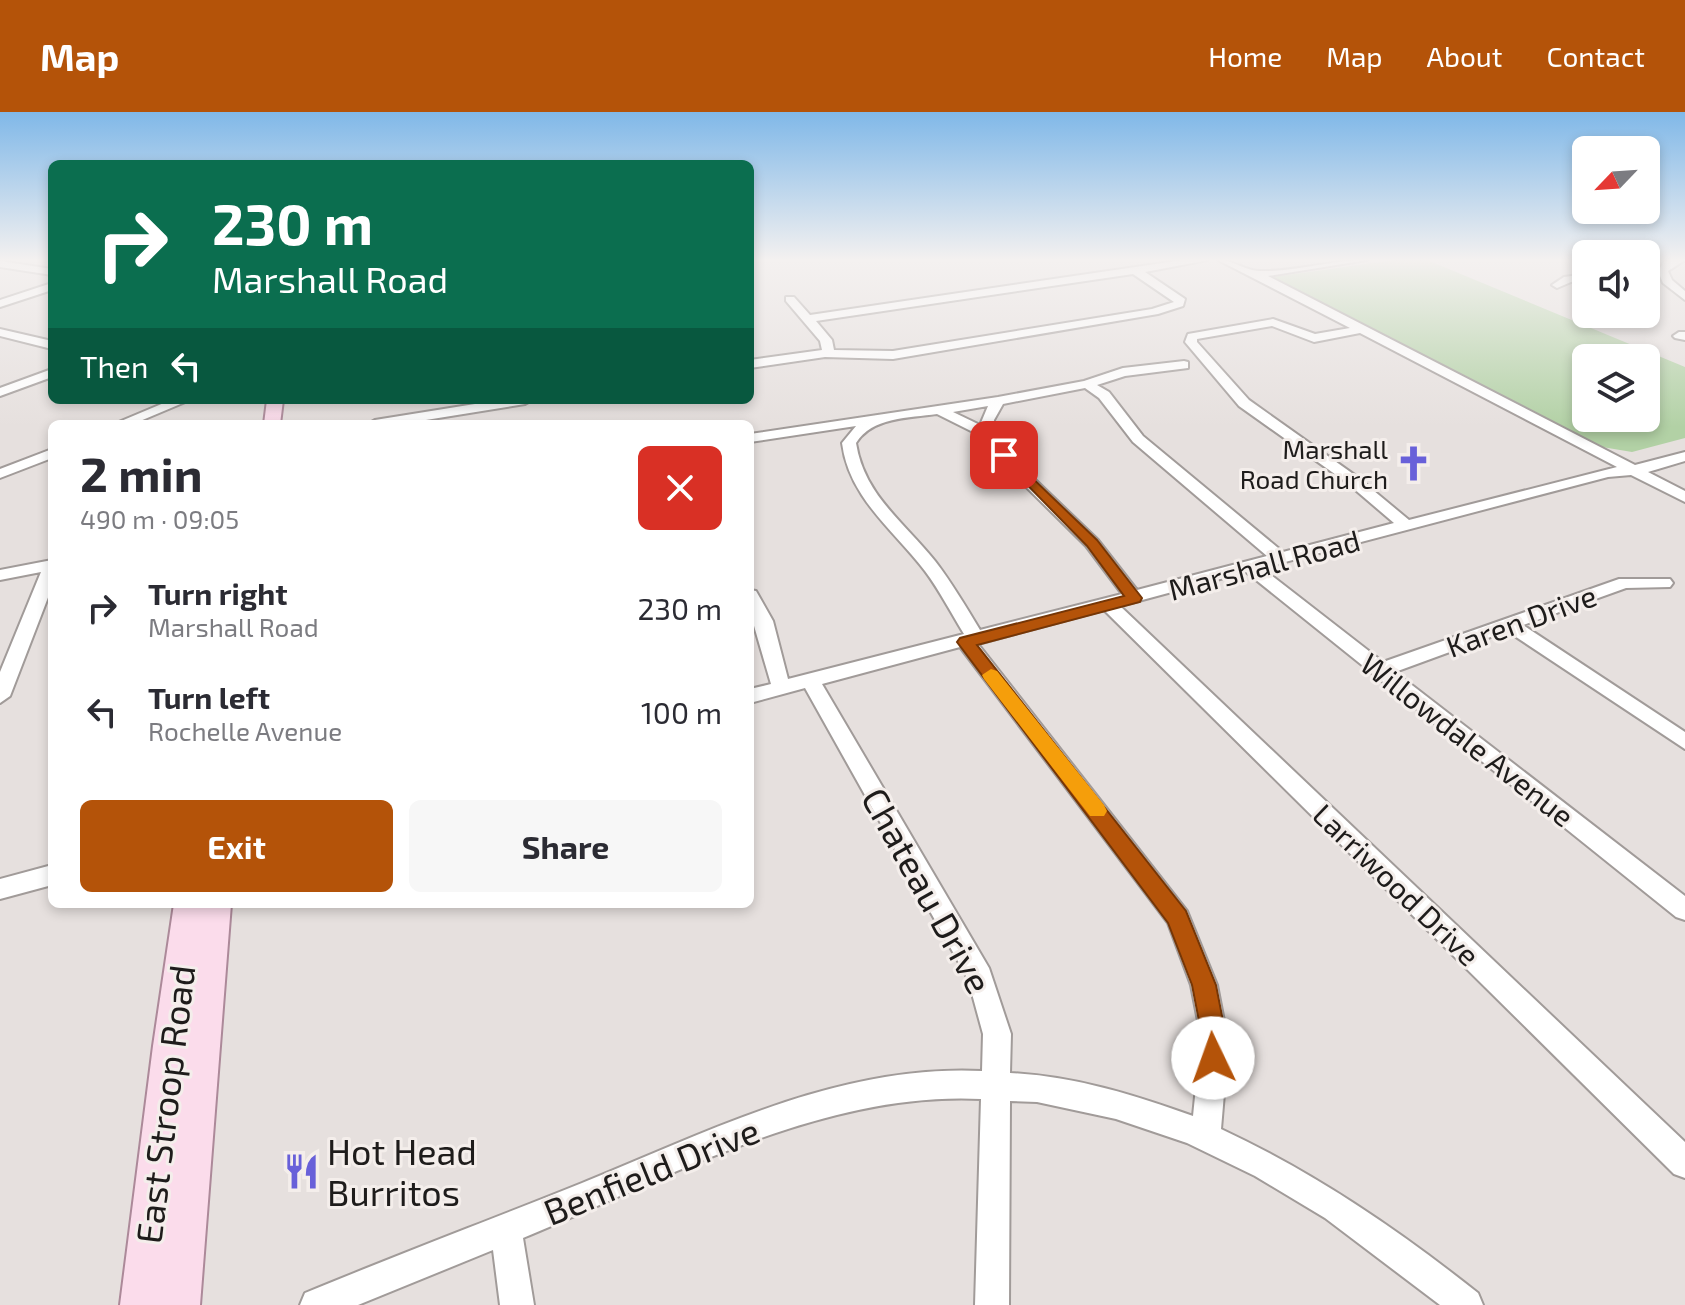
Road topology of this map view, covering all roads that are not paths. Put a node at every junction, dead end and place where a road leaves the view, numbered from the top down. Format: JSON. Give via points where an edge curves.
{"nodes":[{"id":1,"x":806,"y":316,"type":"edge"},
{"id":2,"x":831,"y":316,"type":"edge"},
{"id":3,"x":1132,"y":316,"type":"edge"},
{"id":4,"x":1328,"y":316,"type":"edge"},
{"id":5,"x":809,"y":319,"type":"junction"},
{"id":6,"x":1357,"y":330,"type":"junction"},
{"id":7,"x":0,"y":332,"type":"edge"},
{"id":8,"x":48,"y":344,"type":"edge"},
{"id":9,"x":829,"y":353,"type":"junction"},
{"id":10,"x":754,"y":363,"type":"edge"},
{"id":11,"x":1184,"y":365,"type":"dead end"},
{"id":12,"x":48,"y":374,"type":"edge"},
{"id":13,"x":1087,"y":384,"type":"junction"},
{"id":14,"x":0,"y":392,"type":"edge"},
{"id":15,"x":998,"y":401,"type":"junction"},
{"id":16,"x":173,"y":404,"type":"edge"},
{"id":17,"x":500,"y":404,"type":"edge"},
{"id":18,"x":939,"y":410,"type":"junction"},
{"id":19,"x":131,"y":420,"type":"edge"},
{"id":20,"x":400,"y":420,"type":"edge"},
{"id":21,"x":882,"y":420,"type":"junction"},
{"id":22,"x":808,"y":431,"type":"junction"},
{"id":23,"x":986,"y":433,"type":"junction"},
{"id":24,"x":754,"y":438,"type":"edge"},
{"id":25,"x":848,"y":447,"type":"junction"},
{"id":26,"x":1590,"y":448,"type":"junction"},
{"id":27,"x":48,"y":455,"type":"edge"},
{"id":28,"x":1685,"y":456,"type":"edge"},
{"id":29,"x":1660,"y":463,"type":"junction"},
{"id":30,"x":1624,"y":471,"type":"junction"},
{"id":31,"x":0,"y":474,"type":"edge"},
{"id":32,"x":1685,"y":497,"type":"edge"},
{"id":33,"x":1685,"y":506,"type":"edge"},
{"id":34,"x":1408,"y":527,"type":"junction"},
{"id":35,"x":1282,"y":560,"type":"junction"},
{"id":36,"x":48,"y":566,"type":"edge"},
{"id":37,"x":1251,"y":568,"type":"junction"},
{"id":38,"x":0,"y":575,"type":"edge"},
{"id":39,"x":48,"y":575,"type":"edge"},
{"id":40,"x":1664,"y":583,"type":"dead end"},
{"id":41,"x":1134,"y":598,"type":"junction"},
{"id":42,"x":754,"y":602,"type":"edge"},
{"id":43,"x":1109,"y":605,"type":"junction"},
{"id":44,"x":1509,"y":624,"type":"junction"},
{"id":45,"x":971,"y":641,"type":"junction"},
{"id":46,"x":1381,"y":670,"type":"junction"},
{"id":47,"x":811,"y":681,"type":"junction"},
{"id":48,"x":783,"y":688,"type":"junction"},
{"id":49,"x":754,"y":695,"type":"edge"},
{"id":50,"x":0,"y":696,"type":"edge"},
{"id":51,"x":1680,"y":734,"type":"edge"},
{"id":52,"x":48,"y":876,"type":"edge"},
{"id":53,"x":0,"y":889,"type":"edge"},
{"id":54,"x":188,"y":908,"type":"edge"},
{"id":55,"x":216,"y":908,"type":"edge"},
{"id":56,"x":1685,"y":910,"type":"edge"},
{"id":57,"x":996,"y":1085,"type":"junction"},
{"id":58,"x":1206,"y":1134,"type":"junction"},
{"id":59,"x":1685,"y":1163,"type":"edge"},
{"id":60,"x":506,"y":1229,"type":"junction"},
{"id":61,"x":140,"y":1305,"type":"edge"},
{"id":62,"x":180,"y":1305,"type":"edge"},
{"id":63,"x":317,"y":1305,"type":"edge"},
{"id":64,"x":517,"y":1305,"type":"edge"},
{"id":65,"x":992,"y":1305,"type":"edge"},
{"id":66,"x":1466,"y":1305,"type":"edge"}],
"edges":[{"from":1,"to":5,"type":"street"},
{"from":2,"to":5,"type":"street"},
{"from":3,"to":9,"type":"street","via":[[893,355]]},
{"from":4,"to":6,"type":"street"},
{"from":5,"to":9,"type":"street"},
{"from":6,"to":26,"type":"street"},
{"from":6,"to":30,"type":"street"},
{"from":6,"to":34,"type":"street","via":[[1314,338],[1273,322],[1192,336],[1191,342],[1244,403]]},
{"from":7,"to":8,"type":"street"},
{"from":9,"to":10,"type":"street"},
{"from":11,"to":13,"type":"street","via":[[1132,370]]},
{"from":12,"to":14,"type":"street"},
{"from":13,"to":15,"type":"street"},
{"from":13,"to":35,"type":"street","via":[[1104,395],[1138,439]]},
{"from":15,"to":18,"type":"street"},
{"from":15,"to":23,"type":"street"},
{"from":16,"to":19,"type":"street"},
{"from":17,"to":20,"type":"street"},
{"from":18,"to":21,"type":"street"},
{"from":18,"to":23,"type":"street"},
{"from":21,"to":22,"type":"street"},
{"from":21,"to":25,"type":"street","via":[[860,429]]},
{"from":22,"to":24,"type":"street"},
{"from":22,"to":25,"type":"street","via":[[831,435]]},
{"from":23,"to":41,"type":"street","via":[[1092,543]]},
{"from":25,"to":45,"type":"street","via":[[862,486],[931,567]]},
{"from":26,"to":29,"type":"street"},
{"from":26,"to":30,"type":"street"},
{"from":27,"to":31,"type":"street"},
{"from":28,"to":29,"type":"street","name":"Marshall Road"},
{"from":29,"to":30,"type":"street","name":"Marshall Road"},
{"from":30,"to":32,"type":"street"},
{"from":30,"to":33,"type":"street"},
{"from":30,"to":34,"type":"street","name":"Marshall Road"},
{"from":34,"to":35,"type":"street","name":"Marshall Road"},
{"from":35,"to":37,"type":"street","name":"Marshall Road"},
{"from":36,"to":38,"type":"street"},
{"from":37,"to":41,"type":"street","name":"Marshall Road"},
{"from":37,"to":46,"type":"street","name":"Willowdale Avenue"},
{"from":39,"to":50,"type":"street"},
{"from":40,"to":44,"type":"street","name":"Karen Drive","via":[[1625,583]]},
{"from":41,"to":43,"type":"street","name":"Marshall Road"},
{"from":42,"to":48,"type":"street"},
{"from":43,"to":45,"type":"street","name":"Marshall Road"},
{"from":43,"to":59,"type":"street","name":"Larriwood Drive"},
{"from":44,"to":46,"type":"street","name":"Karen Drive"},
{"from":44,"to":51,"type":"street"},
{"from":45,"to":47,"type":"street","name":"Marshall Road"},
{"from":45,"to":58,"type":"street","via":[[1178,918],[1204,985],[1211,1021]]},
{"from":46,"to":56,"type":"street","name":"Willowdale Avenue"},
{"from":47,"to":48,"type":"street","name":"Marshall Road"},
{"from":47,"to":57,"type":"street","name":"Chateau Drive","via":[[980,976],[997,1034]]},
{"from":48,"to":49,"type":"street","name":"Marshall Road"},
{"from":52,"to":53,"type":"street"},
{"from":54,"to":61,"type":"main road","name":"East Stroop Road"},
{"from":55,"to":62,"type":"main road","name":"East Stroop Road"},
{"from":57,"to":58,"type":"street","name":"Benfield Drive","via":[[1070,1094]]},
{"from":57,"to":60,"type":"street","name":"Benfield Drive","via":[[889,1091],[824,1104]]},
{"from":57,"to":65,"type":"street","name":"Chateau Drive"},
{"from":58,"to":66,"type":"street","name":"Benfield Drive","via":[[1312,1189]]},
{"from":60,"to":63,"type":"street","name":"Benfield Drive"},
{"from":60,"to":64,"type":"street"}]}
